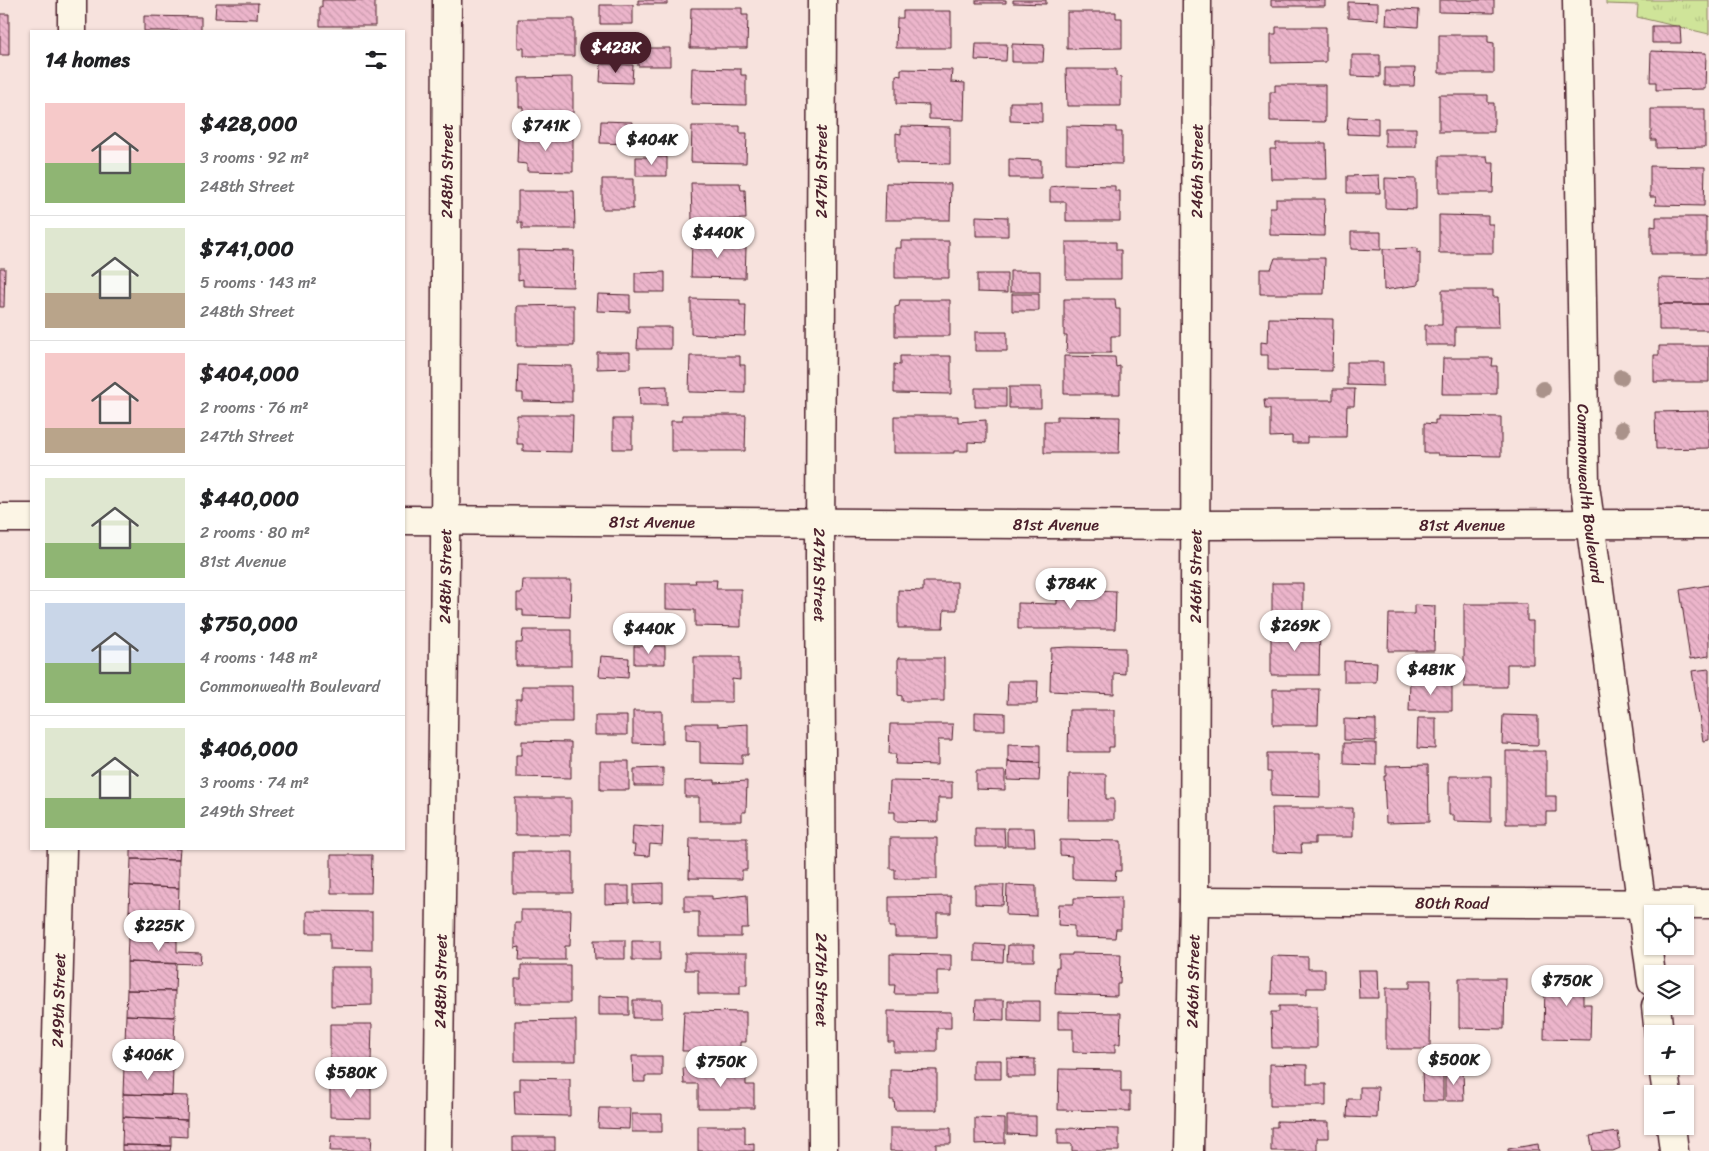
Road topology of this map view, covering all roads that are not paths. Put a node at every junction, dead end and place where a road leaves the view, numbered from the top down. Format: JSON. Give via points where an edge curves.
{"nodes":[{"id":1,"x":72,"y":0,"type":"edge"},
{"id":2,"x":447,"y":0,"type":"edge"},
{"id":3,"x":822,"y":0,"type":"edge"},
{"id":4,"x":1197,"y":0,"type":"edge"},
{"id":5,"x":1576,"y":0,"type":"edge"},
{"id":6,"x":72,"y":30,"type":"edge"},
{"id":7,"x":0,"y":518,"type":"edge"},
{"id":8,"x":30,"y":518,"type":"edge"},
{"id":9,"x":405,"y":520,"type":"edge"},
{"id":10,"x":445,"y":521,"type":"junction"},
{"id":11,"x":820,"y":521,"type":"junction"},
{"id":12,"x":1196,"y":524,"type":"junction"},
{"id":13,"x":1590,"y":524,"type":"junction"},
{"id":14,"x":1709,"y":524,"type":"edge"},
{"id":15,"x":62,"y":850,"type":"edge"},
{"id":16,"x":1194,"y":901,"type":"junction"},
{"id":17,"x":1643,"y":904,"type":"junction"},
{"id":18,"x":1709,"y":904,"type":"edge"},
{"id":19,"x":1650,"y":965,"type":"edge"},
{"id":20,"x":1672,"y":1135,"type":"edge"},
{"id":21,"x":54,"y":1151,"type":"edge"},
{"id":22,"x":438,"y":1151,"type":"edge"},
{"id":23,"x":823,"y":1151,"type":"edge"},
{"id":24,"x":1189,"y":1151,"type":"edge"},
{"id":25,"x":1674,"y":1151,"type":"edge"}],
"edges":[{"from":1,"to":6,"type":"street"},
{"from":2,"to":10,"type":"street","name":"248th Street"},
{"from":3,"to":11,"type":"street","name":"247th Street"},
{"from":4,"to":12,"type":"street","name":"246th Street"},
{"from":5,"to":13,"type":"street","name":"Commonwealth Boulevard","via":[[1585,485]]},
{"from":7,"to":8,"type":"street"},
{"from":9,"to":10,"type":"street","name":"81st Avenue"},
{"from":10,"to":11,"type":"street","name":"81st Avenue"},
{"from":10,"to":22,"type":"street","name":"248th Street"},
{"from":11,"to":12,"type":"street","name":"81st Avenue"},
{"from":11,"to":23,"type":"street","name":"247th Street"},
{"from":12,"to":13,"type":"street","name":"81st Avenue"},
{"from":12,"to":16,"type":"street","name":"246th Street"},
{"from":13,"to":14,"type":"street","name":"81st Avenue"},
{"from":13,"to":17,"type":"street","name":"Commonwealth Boulevard"},
{"from":15,"to":21,"type":"street","name":"249th Street"},
{"from":16,"to":17,"type":"street","name":"80th Road"},
{"from":16,"to":24,"type":"street","name":"246th Street"},
{"from":17,"to":18,"type":"street","name":"80th Road"},
{"from":17,"to":19,"type":"street","name":"Commonwealth Boulevard"},
{"from":20,"to":25,"type":"street"}]}
